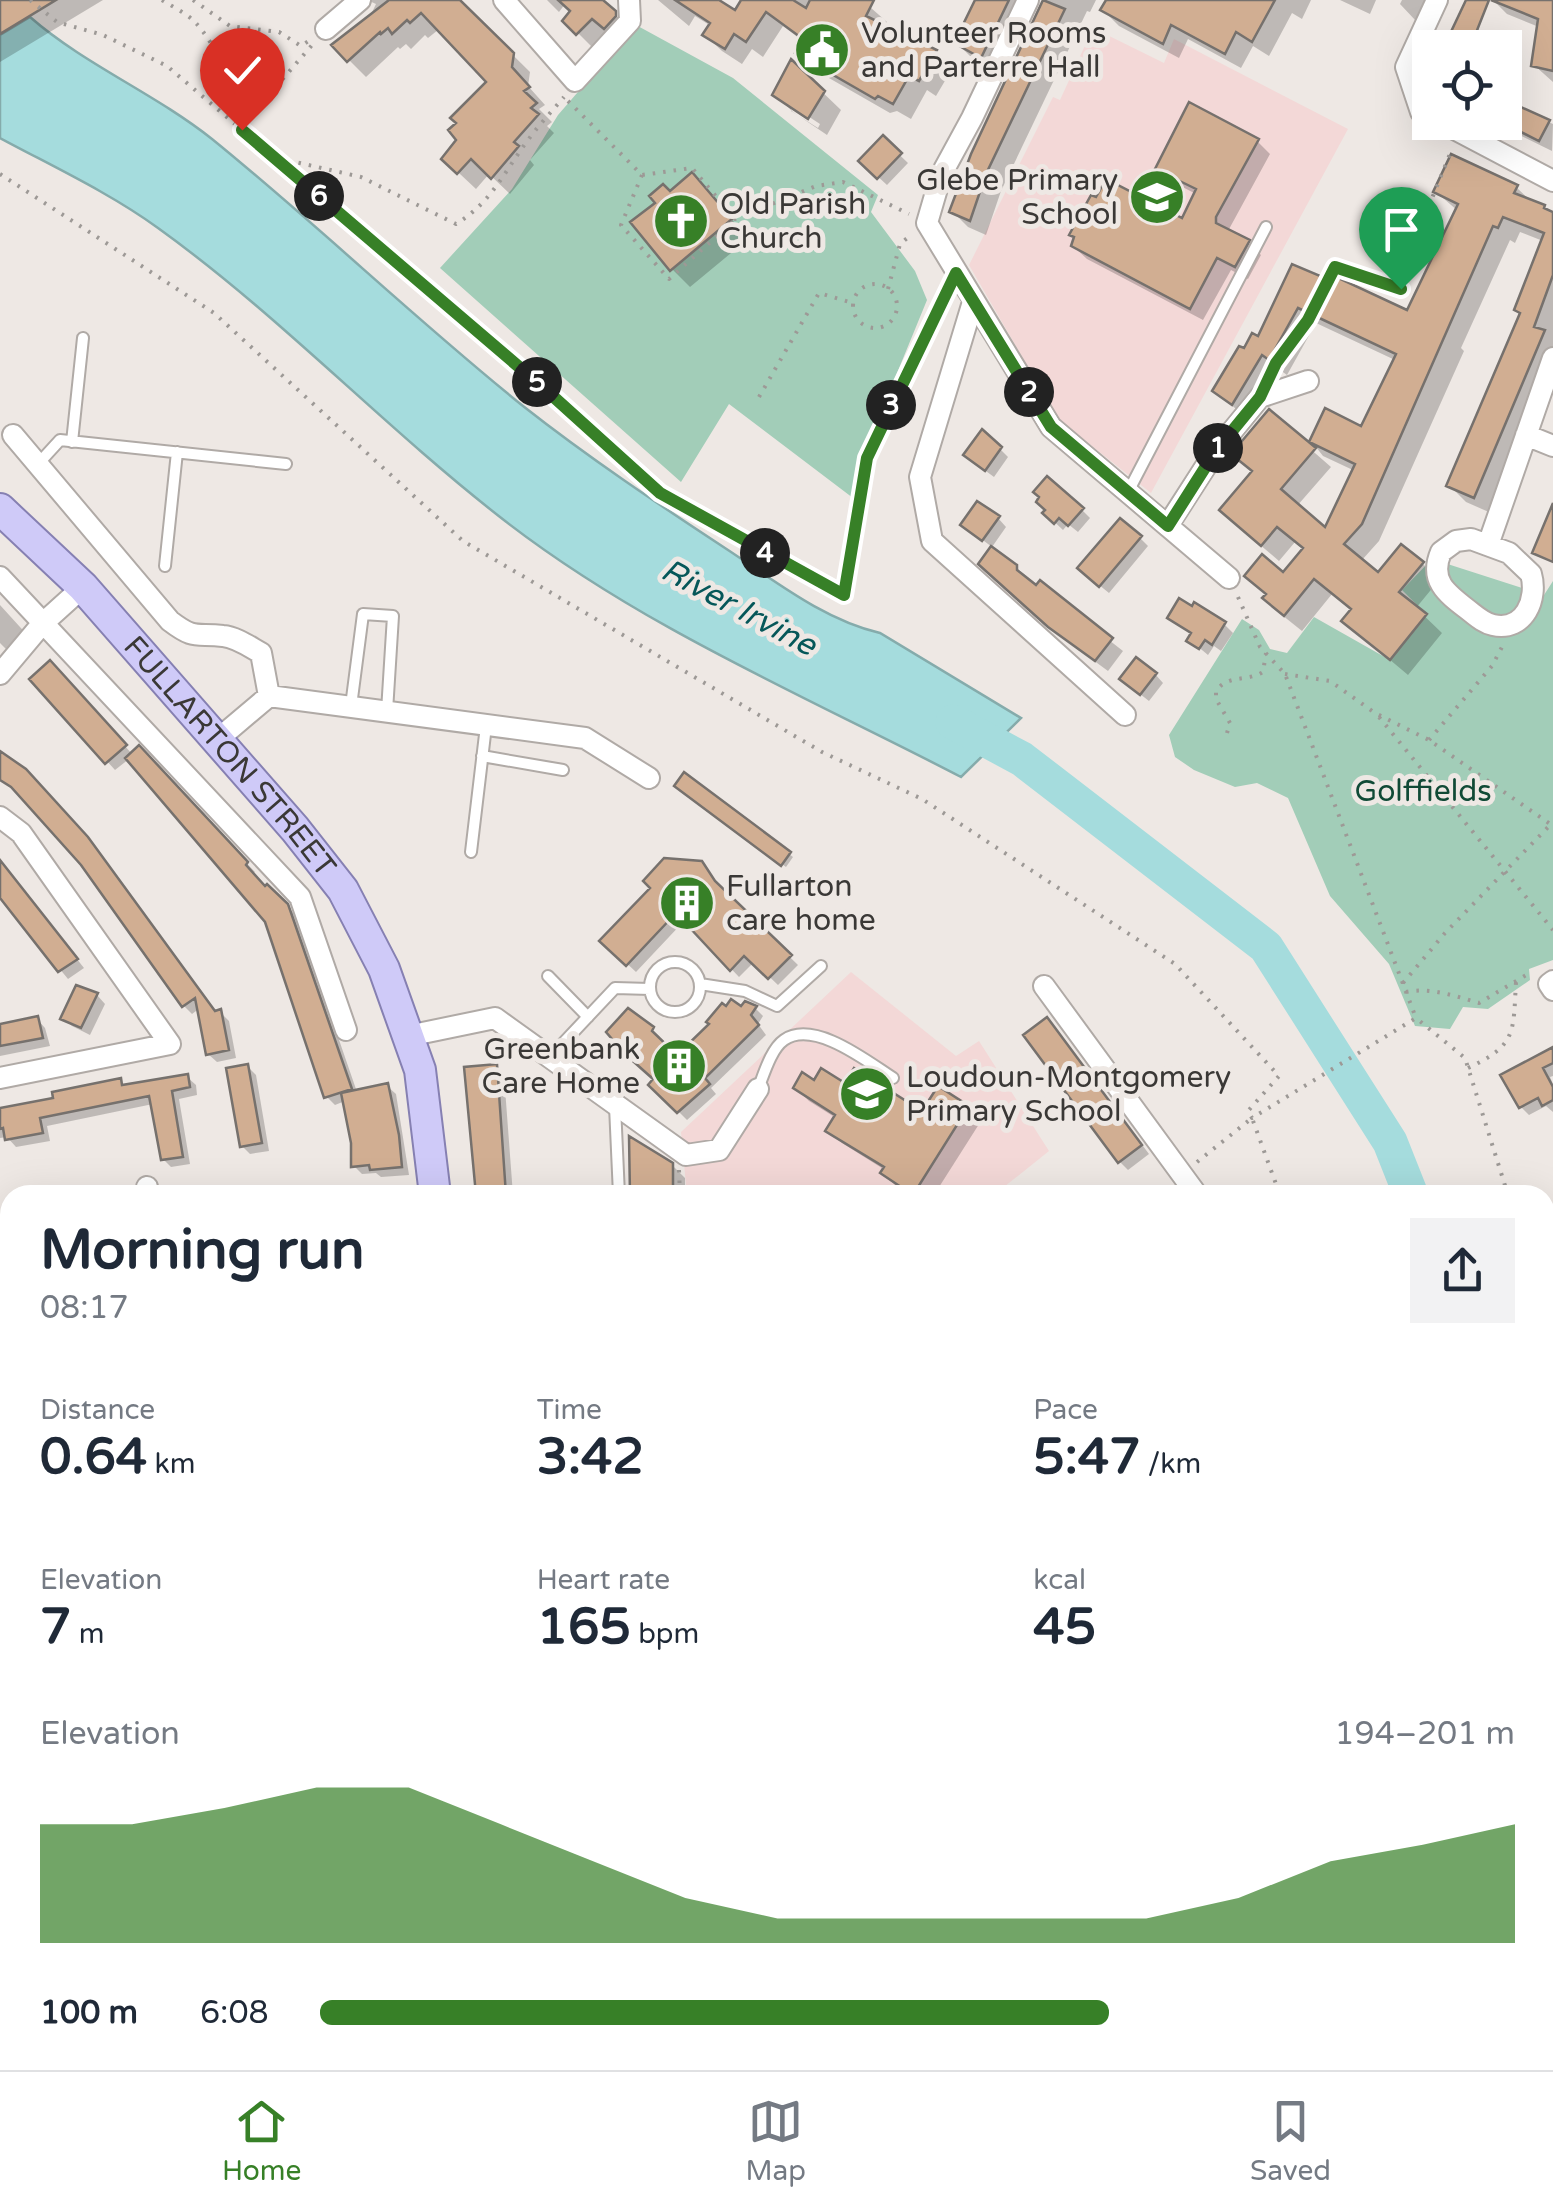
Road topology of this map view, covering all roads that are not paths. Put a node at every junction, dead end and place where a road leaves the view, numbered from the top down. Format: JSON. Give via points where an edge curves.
{"nodes":[{"id":1,"x":360,"y":0,"type":"edge"},
{"id":2,"x":504,"y":0,"type":"edge"},
{"id":3,"x":629,"y":0,"type":"edge"},
{"id":4,"x":1028,"y":0,"type":"edge"},
{"id":5,"x":1437,"y":0,"type":"edge"},
{"id":6,"x":326,"y":29,"type":"road end"},
{"id":7,"x":1423,"y":30,"type":"edge"},
{"id":8,"x":1412,"y":54,"type":"edge"},
{"id":9,"x":1412,"y":85,"type":"edge"},
{"id":10,"x":1475,"y":140,"type":"edge"},
{"id":11,"x":1553,"y":180,"type":"edge"},
{"id":12,"x":1266,"y":228,"type":"dead end"},
{"id":13,"x":973,"y":302,"type":"junction"},
{"id":14,"x":83,"y":338,"type":"dead end"},
{"id":15,"x":1553,"y":358,"type":"edge"},
{"id":16,"x":1308,"y":381,"type":"dead end"},
{"id":17,"x":13,"y":434,"type":"dead end"},
{"id":18,"x":1526,"y":434,"type":"junction"},
{"id":19,"x":72,"y":442,"type":"junction"},
{"id":20,"x":1553,"y":446,"type":"edge"},
{"id":21,"x":178,"y":452,"type":"junction"},
{"id":22,"x":38,"y":464,"type":"junction"},
{"id":23,"x":286,"y":464,"type":"dead end"},
{"id":24,"x":1128,"y":492,"type":"junction"},
{"id":25,"x":0,"y":509,"type":"edge"},
{"id":26,"x":1168,"y":526,"type":"junction"},
{"id":27,"x":1488,"y":544,"type":"junction"},
{"id":28,"x":165,"y":566,"type":"dead end"},
{"id":29,"x":0,"y":576,"type":"edge"},
{"id":30,"x":1229,"y":578,"type":"road end"},
{"id":31,"x":83,"y":587,"type":"junction"},
{"id":32,"x":42,"y":624,"type":"junction"},
{"id":33,"x":0,"y":674,"type":"edge"},
{"id":34,"x":269,"y":696,"type":"junction"},
{"id":35,"x":351,"y":706,"type":"junction"},
{"id":36,"x":386,"y":711,"type":"junction"},
{"id":37,"x":1126,"y":715,"type":"dead end"},
{"id":38,"x":486,"y":724,"type":"junction"},
{"id":39,"x":217,"y":740,"type":"junction"},
{"id":40,"x":482,"y":756,"type":"junction"},
{"id":41,"x":563,"y":770,"type":"dead end"},
{"id":42,"x":649,"y":778,"type":"dead end"},
{"id":43,"x":0,"y":817,"type":"edge"},
{"id":44,"x":470,"y":852,"type":"dead end"},
{"id":45,"x":820,"y":966,"type":"dead end"},
{"id":46,"x":548,"y":976,"type":"dead end"},
{"id":47,"x":700,"y":984,"type":"junction"},
{"id":48,"x":1044,"y":986,"type":"dead end"},
{"id":49,"x":650,"y":989,"type":"junction"},
{"id":50,"x":588,"y":1017,"type":"junction"},
{"id":51,"x":346,"y":1030,"type":"dead end"},
{"id":52,"x":408,"y":1036,"type":"junction"},
{"id":53,"x":549,"y":1058,"type":"junction"},
{"id":54,"x":0,"y":1078,"type":"edge"},
{"id":55,"x":893,"y":1078,"type":"dead end"},
{"id":56,"x":758,"y":1089,"type":"joint"},
{"id":57,"x":614,"y":1105,"type":"junction"},
{"id":58,"x":434,"y":1185,"type":"edge"},
{"id":59,"x":618,"y":1185,"type":"edge"},
{"id":60,"x":1190,"y":1185,"type":"edge"}],
"edges":[{"from":1,"to":6,"type":"street"},
{"from":2,"to":3,"type":"street","via":[[575,81],[630,21]]},
{"from":4,"to":13,"type":"street","via":[[941,175],[927,223]]},
{"from":5,"to":7,"type":"street"},
{"from":8,"to":9,"type":"street","via":[[1406,67]]},
{"from":10,"to":11,"type":"street"},
{"from":12,"to":24,"type":"lane"},
{"from":13,"to":24,"type":"street","via":[[1051,427]]},
{"from":13,"to":37,"type":"street","via":[[920,477],[932,541]]},
{"from":14,"to":19,"type":"lane"},
{"from":15,"to":18,"type":"street"},
{"from":16,"to":26,"type":"street","via":[[1260,397]]},
{"from":17,"to":22,"type":"street"},
{"from":18,"to":20,"type":"street"},
{"from":18,"to":27,"type":"street"},
{"from":19,"to":21,"type":"lane"},
{"from":19,"to":22,"type":"lane","via":[[60,440]]},
{"from":21,"to":23,"type":"lane"},
{"from":21,"to":28,"type":"lane"},
{"from":22,"to":34,"type":"street","via":[[170,620],[188,634],[226,636],[261,653]]},
{"from":24,"to":26,"type":"street"},
{"from":25,"to":31,"type":"main road","name":"FULLARTON STREET"},
{"from":26,"to":30,"type":"street"},
{"from":27,"to":27,"type":"street","via":[[1518,558],[1534,584],[1530,608],[1505,626],[1476,616],[1444,592],[1438,579],[1438,559],[1448,546],[1471,539]]},
{"from":29,"to":32,"type":"street"},
{"from":31,"to":32,"type":"street"},
{"from":31,"to":39,"type":"main road","name":"FULLARTON STREET"},
{"from":32,"to":33,"type":"street"},
{"from":32,"to":51,"type":"street","via":[[300,896]]},
{"from":34,"to":35,"type":"street"},
{"from":34,"to":39,"type":"street"},
{"from":35,"to":36,"type":"street"},
{"from":35,"to":36,"type":"lane","via":[[362,614],[393,616]]},
{"from":36,"to":38,"type":"street"},
{"from":38,"to":40,"type":"lane"},
{"from":38,"to":42,"type":"street","via":[[585,738]]},
{"from":39,"to":52,"type":"main road","name":"FULLARTON STREET","via":[[342,890],[384,969]]},
{"from":40,"to":41,"type":"lane"},
{"from":40,"to":44,"type":"lane"},
{"from":43,"to":54,"type":"street","via":[[21,833],[170,1044]]},
{"from":45,"to":47,"type":"lane","via":[[777,1006],[745,991]]},
{"from":46,"to":50,"type":"lane"},
{"from":47,"to":49,"type":"lane","via":[[692,968],[668,962],[654,972]]},
{"from":47,"to":49,"type":"lane","via":[[697,999],[678,1012],[656,1004]]},
{"from":48,"to":60,"type":"street"},
{"from":49,"to":50,"type":"lane","via":[[615,988]]},
{"from":50,"to":53,"type":"lane"},
{"from":52,"to":53,"type":"street","via":[[495,1018]]},
{"from":52,"to":58,"type":"main road","name":"FULLARTON STREET","via":[[420,1070]]},
{"from":53,"to":57,"type":"street"},
{"from":55,"to":56,"type":"lane","via":[[831,1040],[800,1034],[777,1048]]},
{"from":56,"to":57,"type":"street","via":[[718,1150],[703,1155],[686,1155]]},
{"from":57,"to":59,"type":"lane"}]}
